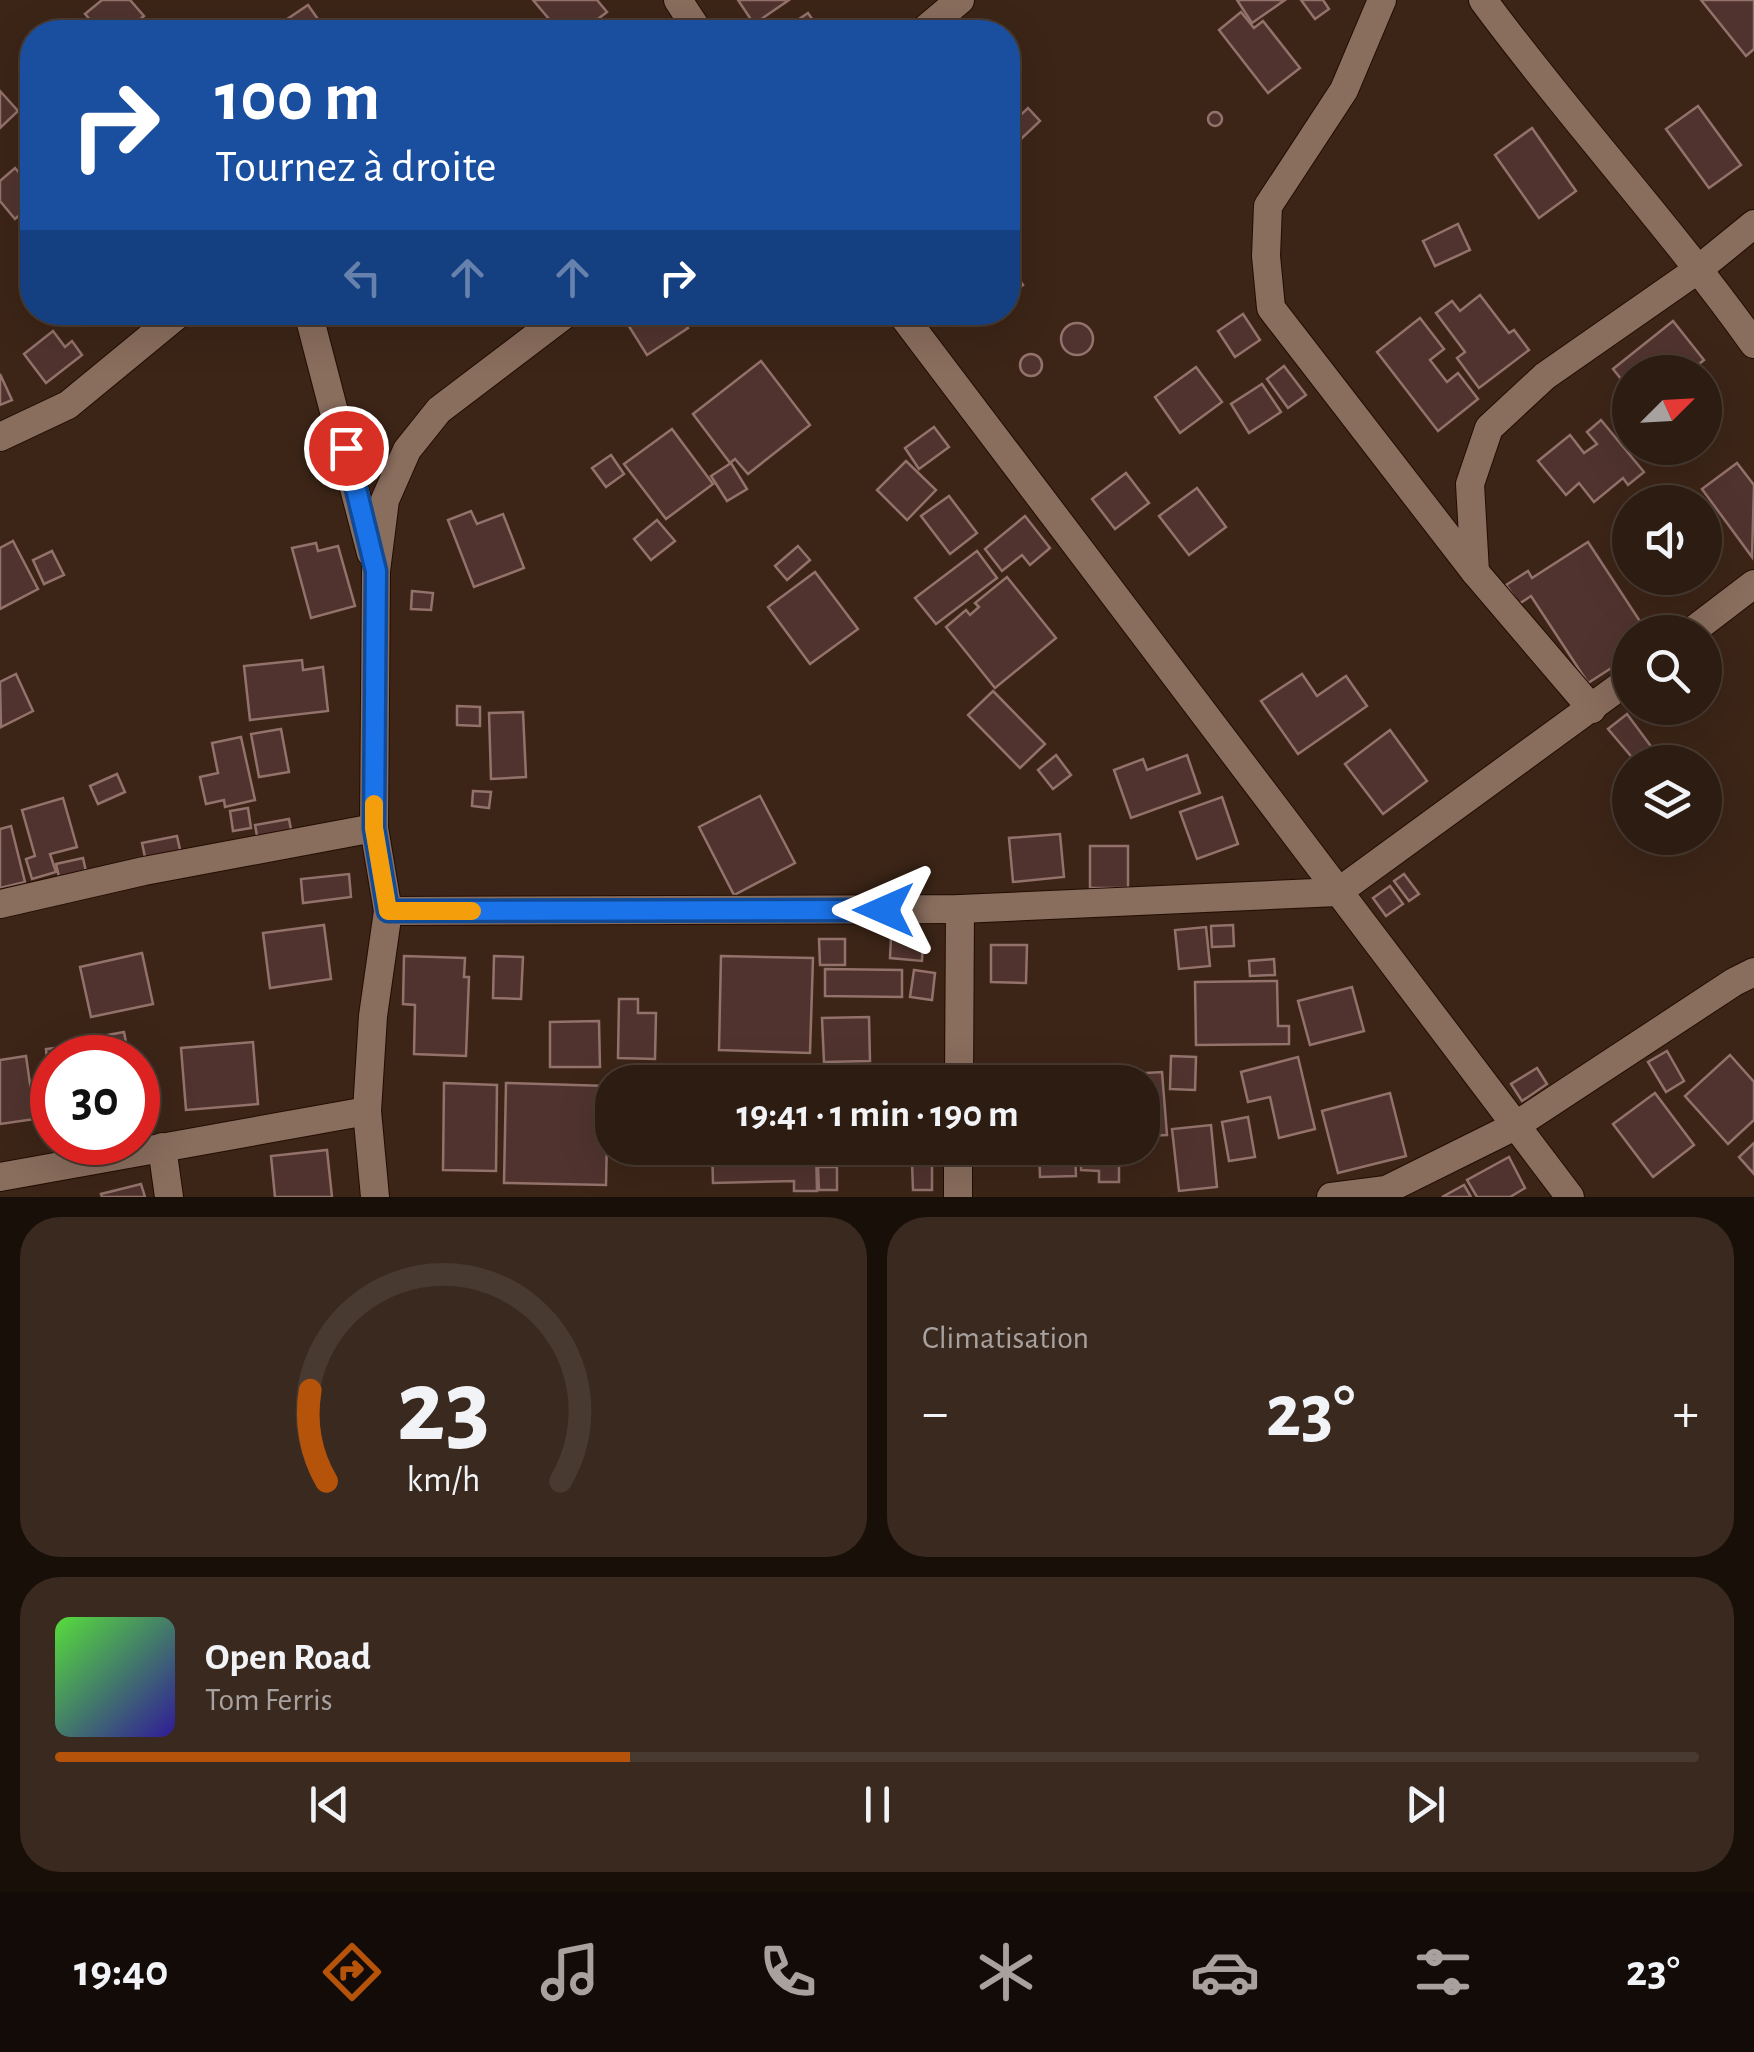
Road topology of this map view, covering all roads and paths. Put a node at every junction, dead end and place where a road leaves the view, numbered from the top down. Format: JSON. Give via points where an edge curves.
{"nodes":[{"id":1,"x":960,"y":0,"type":"edge"},
{"id":2,"x":1382,"y":0,"type":"edge"},
{"id":3,"x":1483,"y":0,"type":"edge"},
{"id":4,"x":936,"y":20,"type":"edge"},
{"id":5,"x":1754,"y":224,"type":"edge"},
{"id":6,"x":1700,"y":268,"type":"junction"},
{"id":7,"x":165,"y":325,"type":"edge"},
{"id":8,"x":311,"y":325,"type":"edge"},
{"id":9,"x":551,"y":325,"type":"edge"},
{"id":10,"x":910,"y":325,"type":"edge"},
{"id":11,"x":1754,"y":344,"type":"edge"},
{"id":12,"x":0,"y":437,"type":"edge"},
{"id":13,"x":376,"y":571,"type":"junction"},
{"id":14,"x":1475,"y":572,"type":"junction"},
{"id":15,"x":1754,"y":584,"type":"edge"},
{"id":16,"x":1713,"y":615,"type":"edge"},
{"id":17,"x":1612,"y":694,"type":"edge"},
{"id":18,"x":1592,"y":709,"type":"junction"},
{"id":19,"x":374,"y":828,"type":"junction"},
{"id":20,"x":1338,"y":892,"type":"junction"},
{"id":21,"x":0,"y":904,"type":"edge"},
{"id":22,"x":960,"y":909,"type":"junction"},
{"id":23,"x":388,"y":911,"type":"junction"},
{"id":24,"x":1754,"y":972,"type":"edge"},
{"id":25,"x":959,"y":1065,"type":"edge"},
{"id":26,"x":368,"y":1111,"type":"junction"},
{"id":27,"x":1515,"y":1126,"type":"junction"},
{"id":28,"x":162,"y":1147,"type":"junction"},
{"id":29,"x":958,"y":1165,"type":"edge"},
{"id":30,"x":0,"y":1177,"type":"edge"},
{"id":31,"x":168,"y":1197,"type":"edge"},
{"id":32,"x":375,"y":1197,"type":"edge"},
{"id":33,"x":958,"y":1197,"type":"edge"},
{"id":34,"x":1331,"y":1197,"type":"edge"},
{"id":35,"x":1570,"y":1197,"type":"edge"}],
"edges":[{"from":1,"to":4,"type":"street"},
{"from":2,"to":14,"type":"street","via":[[1344,90],[1268,206],[1271,308]]},
{"from":3,"to":6,"type":"street"},
{"from":5,"to":6,"type":"street"},
{"from":6,"to":11,"type":"street"},
{"from":6,"to":14,"type":"street","via":[[1544,376],[1489,428],[1470,484]]},
{"from":7,"to":12,"type":"street","via":[[68,405]]},
{"from":8,"to":13,"type":"street"},
{"from":9,"to":13,"type":"street","via":[[440,410],[407,450],[385,500]]},
{"from":10,"to":20,"type":"street"},
{"from":13,"to":19,"type":"street"},
{"from":14,"to":18,"type":"street"},
{"from":15,"to":16,"type":"street"},
{"from":17,"to":18,"type":"street"},
{"from":18,"to":20,"type":"street"},
{"from":19,"to":21,"type":"street"},
{"from":19,"to":23,"type":"street"},
{"from":20,"to":22,"type":"street"},
{"from":20,"to":27,"type":"street"},
{"from":22,"to":23,"type":"street"},
{"from":22,"to":25,"type":"street"},
{"from":23,"to":26,"type":"street"},
{"from":24,"to":27,"type":"street"},
{"from":26,"to":28,"type":"street"},
{"from":26,"to":32,"type":"street"},
{"from":27,"to":34,"type":"street","via":[[1386,1190]]},
{"from":27,"to":35,"type":"street"},
{"from":28,"to":30,"type":"street"},
{"from":28,"to":31,"type":"street"},
{"from":29,"to":33,"type":"street"}]}
